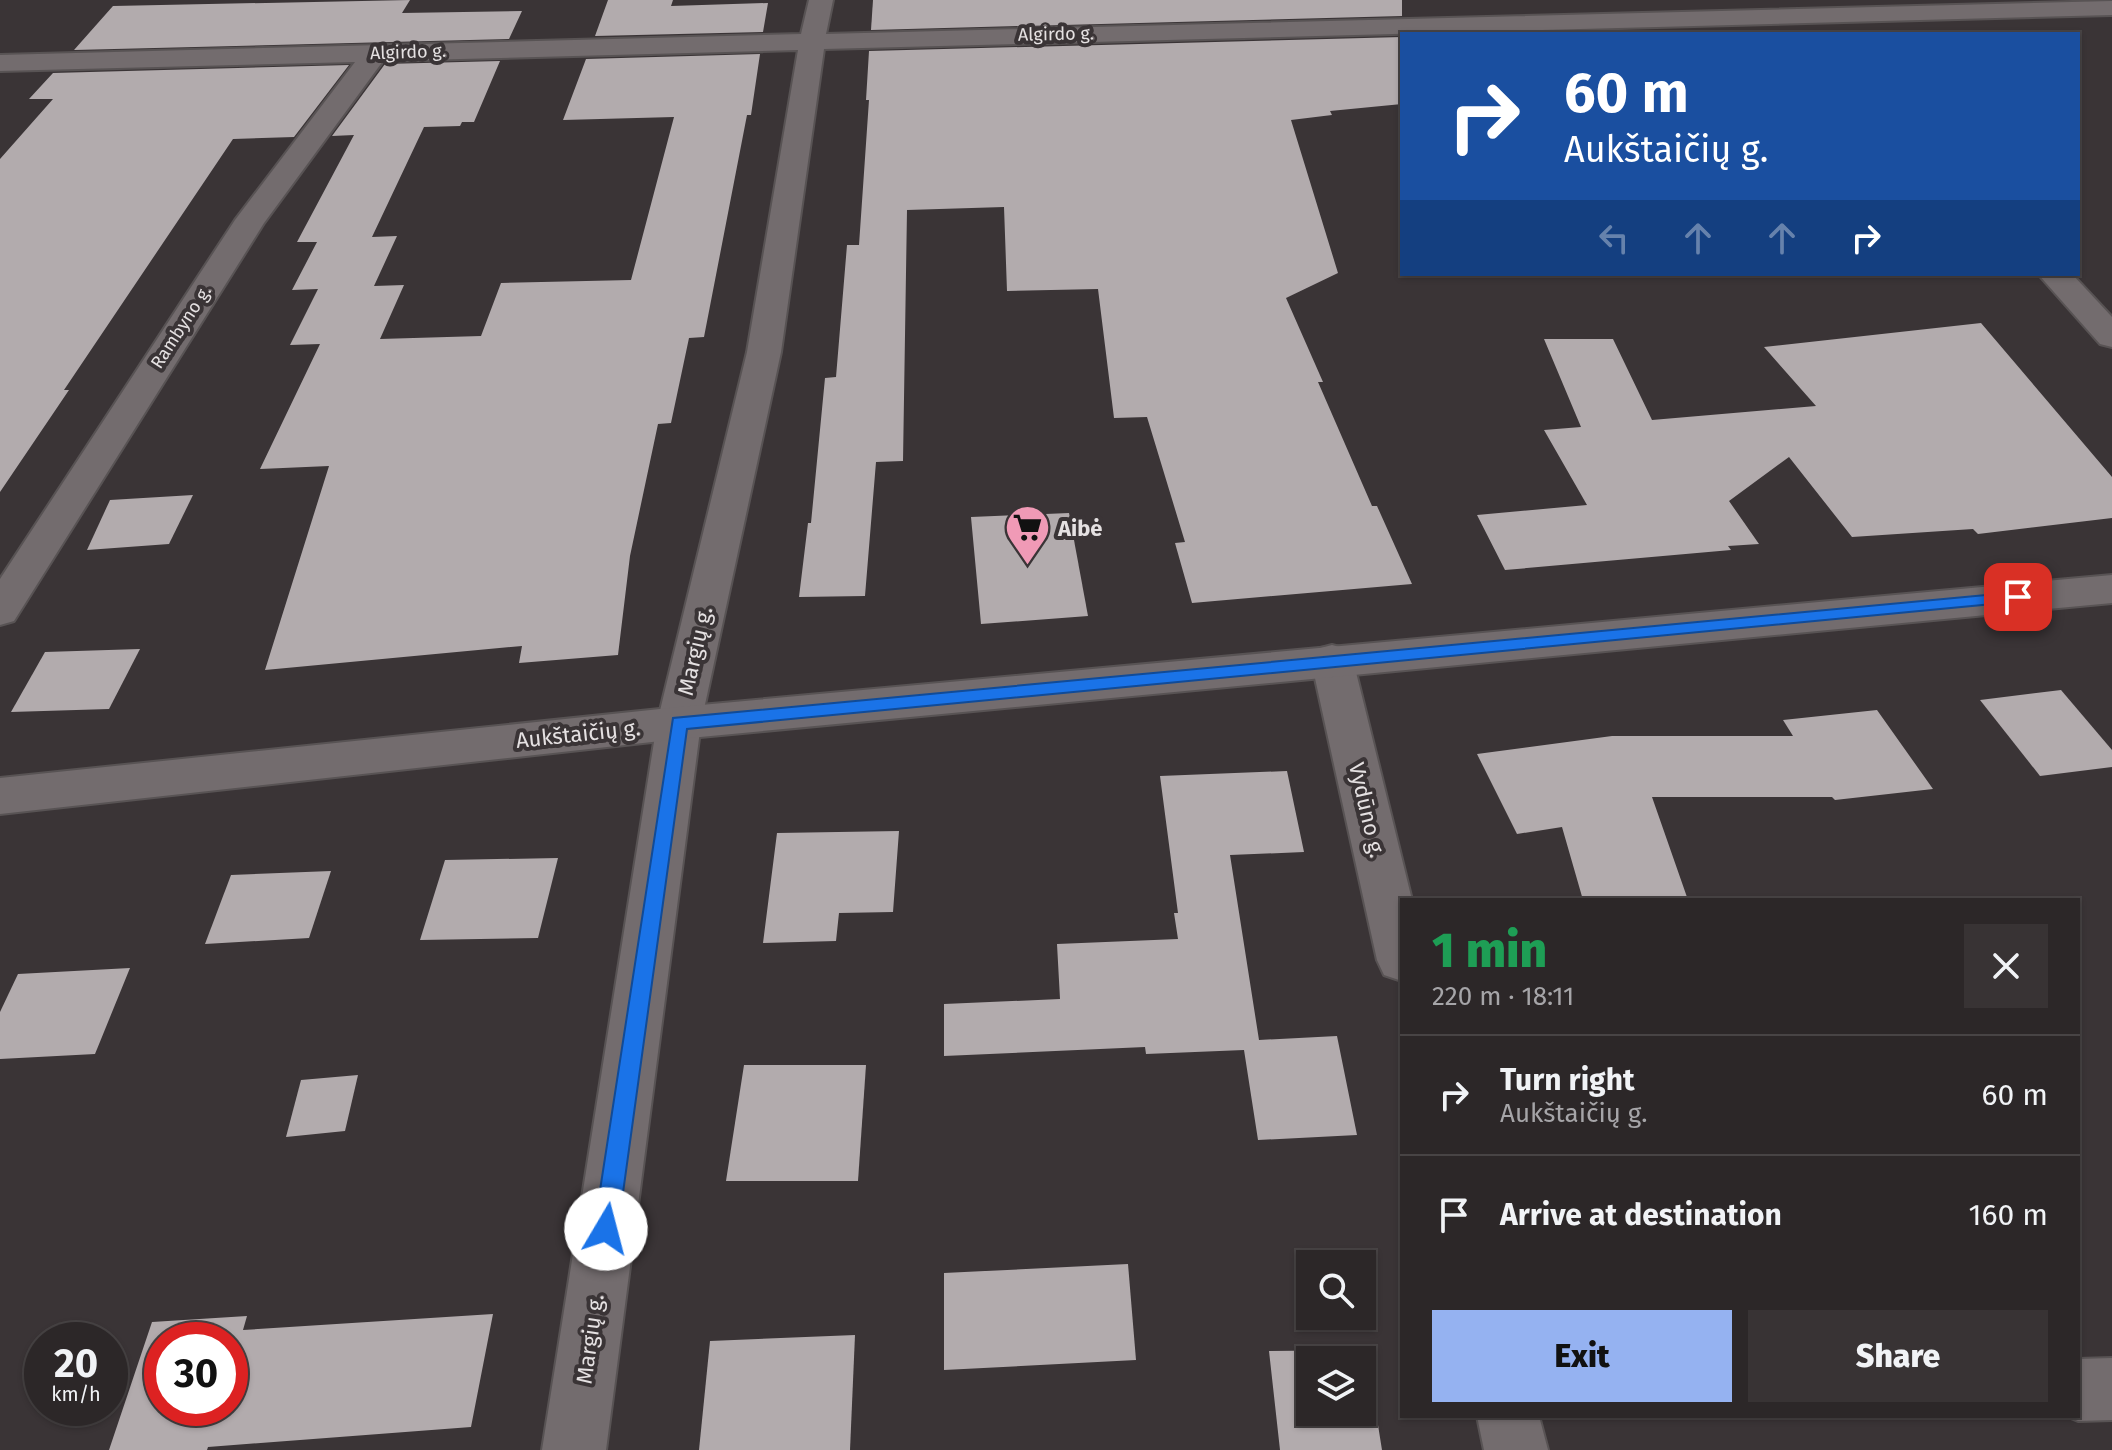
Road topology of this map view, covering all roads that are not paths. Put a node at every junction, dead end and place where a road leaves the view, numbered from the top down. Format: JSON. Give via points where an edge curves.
{"nodes":[{"id":1,"x":821,"y":0,"type":"edge"},
{"id":2,"x":2112,"y":8,"type":"edge"},
{"id":3,"x":1819,"y":16,"type":"edge"},
{"id":4,"x":812,"y":41,"type":"junction"},
{"id":5,"x":376,"y":52,"type":"junction"},
{"id":6,"x":2,"y":64,"type":"edge"},
{"id":7,"x":2056,"y":276,"type":"edge"},
{"id":8,"x":2112,"y":337,"type":"edge"},
{"id":9,"x":2112,"y":589,"type":"edge"},
{"id":10,"x":0,"y":611,"type":"edge"},
{"id":11,"x":1332,"y":660,"type":"junction"},
{"id":12,"x":679,"y":723,"type":"junction"},
{"id":13,"x":0,"y":796,"type":"edge"},
{"id":14,"x":1400,"y":951,"type":"edge"},
{"id":15,"x":2112,"y":1389,"type":"edge"},
{"id":16,"x":2080,"y":1390,"type":"edge"},
{"id":17,"x":1508,"y":1418,"type":"edge"},
{"id":18,"x":574,"y":1450,"type":"edge"},
{"id":19,"x":1516,"y":1450,"type":"edge"}],
"edges":[{"from":1,"to":4,"type":"street","name":"Margių g."},
{"from":2,"to":3,"type":"street","name":"Algirdo g."},
{"from":3,"to":4,"type":"street","name":"Algirdo g."},
{"from":4,"to":5,"type":"street","name":"Algirdo g."},
{"from":4,"to":12,"type":"street","name":"Margių g.","via":[[764,352]]},
{"from":5,"to":6,"type":"street","name":"Algirdo g."},
{"from":5,"to":10,"type":"street","name":"Rambyno g.","via":[[250,220]]},
{"from":7,"to":8,"type":"street"},
{"from":9,"to":11,"type":"street","name":"Aukštaičių g."},
{"from":11,"to":12,"type":"street","name":"Aukštaičių g."},
{"from":11,"to":14,"type":"street","name":"Vydūno g."},
{"from":12,"to":13,"type":"street","name":"Aukštaičių g."},
{"from":12,"to":18,"type":"street","name":"Margių g."},
{"from":15,"to":16,"type":"street"},
{"from":17,"to":19,"type":"street"}]}
